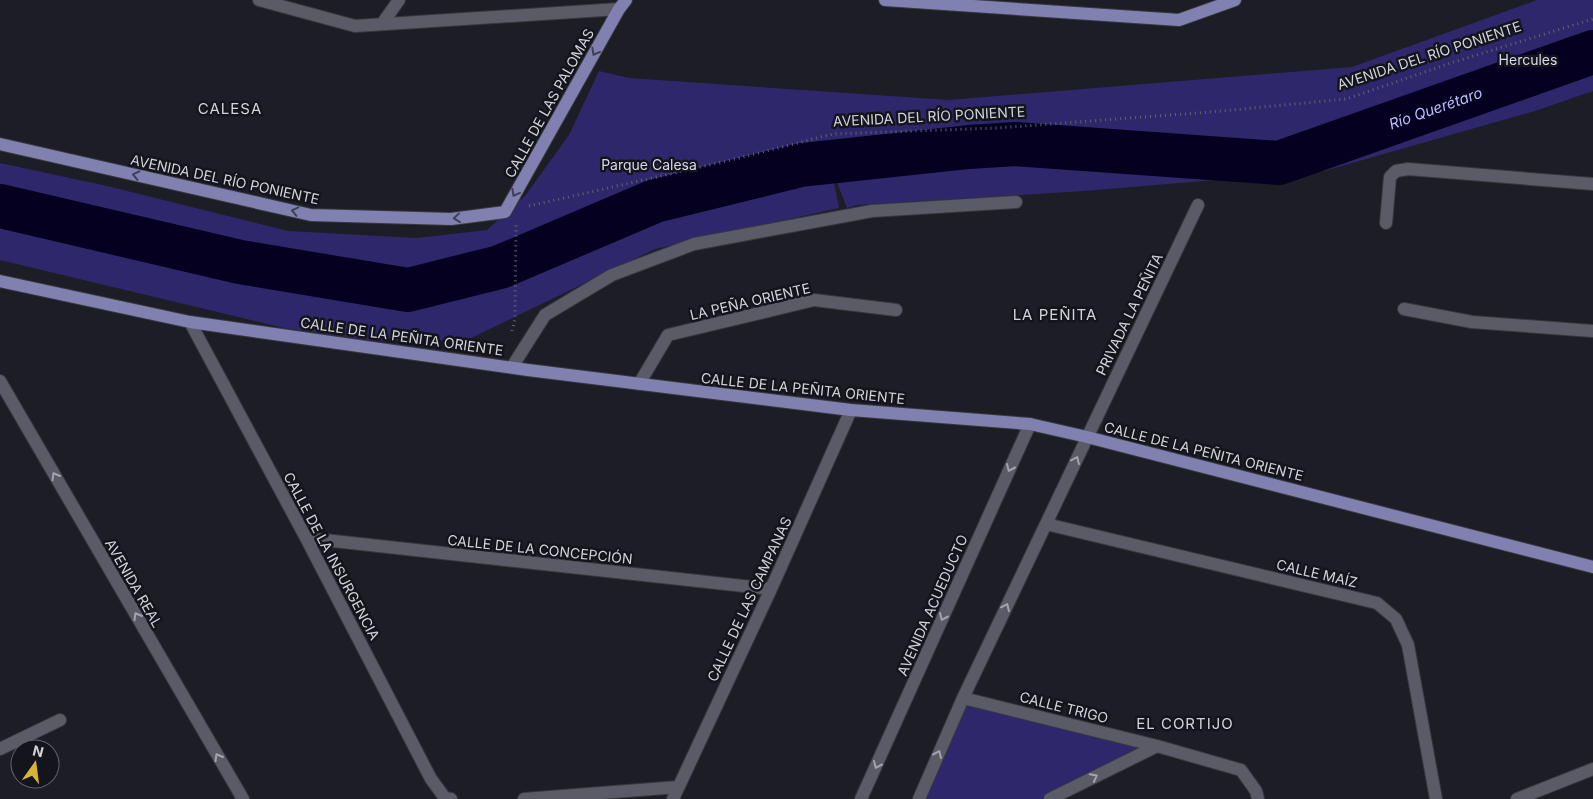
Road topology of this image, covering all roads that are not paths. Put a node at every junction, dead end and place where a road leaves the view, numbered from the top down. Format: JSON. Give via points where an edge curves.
{"nodes":[{"id":1,"x":259,"y":0,"type":"edge"},
{"id":2,"x":399,"y":0,"type":"edge"},
{"id":3,"x":885,"y":0,"type":"edge"},
{"id":4,"x":1235,"y":0,"type":"edge"},
{"id":5,"x":622,"y":5,"type":"edge"},
{"id":6,"x":382,"y":24,"type":"junction"},
{"id":7,"x":0,"y":144,"type":"edge"},
{"id":8,"x":1593,"y":184,"type":"edge"},
{"id":9,"x":1016,"y":202,"type":"dead end"},
{"id":10,"x":1198,"y":204,"type":"dead end"},
{"id":11,"x":505,"y":212,"type":"joint"},
{"id":12,"x":1386,"y":223,"type":"dead end"},
{"id":13,"x":0,"y":281,"type":"edge"},
{"id":14,"x":1404,"y":309,"type":"dead end"},
{"id":15,"x":896,"y":310,"type":"dead end"},
{"id":16,"x":190,"y":322,"type":"junction"},
{"id":17,"x":1593,"y":331,"type":"edge"},
{"id":18,"x":512,"y":367,"type":"junction"},
{"id":19,"x":0,"y":381,"type":"edge"},
{"id":20,"x":639,"y":384,"type":"junction"},
{"id":21,"x":851,"y":410,"type":"junction"},
{"id":22,"x":1030,"y":424,"type":"junction"},
{"id":23,"x":1087,"y":437,"type":"junction"},
{"id":24,"x":1046,"y":524,"type":"junction"},
{"id":25,"x":306,"y":538,"type":"junction"},
{"id":26,"x":1593,"y":567,"type":"edge"},
{"id":27,"x":771,"y":589,"type":"junction"},
{"id":28,"x":963,"y":698,"type":"junction"},
{"id":29,"x":60,"y":720,"type":"dead end"},
{"id":30,"x":1157,"y":746,"type":"junction"},
{"id":31,"x":0,"y":749,"type":"edge"},
{"id":32,"x":1593,"y":769,"type":"edge"},
{"id":33,"x":678,"y":787,"type":"junction"},
{"id":34,"x":243,"y":799,"type":"edge"},
{"id":35,"x":451,"y":799,"type":"edge"},
{"id":36,"x":524,"y":799,"type":"edge"},
{"id":37,"x":673,"y":799,"type":"edge"},
{"id":38,"x":861,"y":799,"type":"edge"},
{"id":39,"x":919,"y":799,"type":"edge"},
{"id":40,"x":1050,"y":799,"type":"edge"},
{"id":41,"x":1258,"y":799,"type":"edge"},
{"id":42,"x":1436,"y":799,"type":"edge"},
{"id":43,"x":1517,"y":799,"type":"edge"}],
"edges":[{"from":1,"to":6,"type":"street","via":[[355,26]]},
{"from":2,"to":6,"type":"street"},
{"from":3,"to":4,"type":"main road","via":[[1179,20]]},
{"from":5,"to":6,"type":"street"},
{"from":5,"to":11,"type":"main road","name":"CALLE DE LAS PALOMAS","one_way":true},
{"from":11,"to":7,"type":"main road","name":"AVENIDA DEL RÍO PONIENTE","one_way":true,"via":[[451,220],[311,215]]},
{"from":8,"to":12,"type":"street","via":[[1396,171],[1390,177]]},
{"from":9,"to":18,"type":"street","via":[[872,211],[694,244],[612,275],[544,315]]},
{"from":10,"to":23,"type":"street","name":"PRIVADA LA PEÑITA"},
{"from":13,"to":16,"type":"main road","name":"CALLE DE LA PEÑITA ORIENTE"},
{"from":14,"to":17,"type":"street","via":[[1472,322]]},
{"from":15,"to":20,"type":"street","name":"LA PEÑA ORIENTE","via":[[814,300],[668,335]]},
{"from":16,"to":18,"type":"main road","name":"CALLE DE LA PEÑITA ORIENTE"},
{"from":16,"to":25,"type":"street","name":"CALLE DE LA INSURGENCIA"},
{"from":18,"to":20,"type":"main road","name":"CALLE DE LA PEÑITA ORIENTE"},
{"from":34,"to":19,"type":"street","name":"AVENIDA REAL","one_way":true},
{"from":20,"to":21,"type":"main road","name":"CALLE DE LA PEÑITA ORIENTE"},
{"from":21,"to":22,"type":"main road","name":"CALLE DE LA PEÑITA ORIENTE"},
{"from":21,"to":27,"type":"street","name":"CALLE DE LAS CAMPANAS"},
{"from":22,"to":23,"type":"main road","name":"CALLE DE LA PEÑITA ORIENTE"},
{"from":22,"to":38,"type":"street","name":"AVENIDA ACUEDUCTO","one_way":true},
{"from":24,"to":23,"type":"street","one_way":true},
{"from":23,"to":26,"type":"main road","name":"CALLE DE LA PEÑITA ORIENTE"},
{"from":28,"to":24,"type":"street","one_way":true},
{"from":24,"to":42,"type":"street","name":"CALLE MAÍZ","via":[[1377,603],[1396,619],[1408,645]]},
{"from":25,"to":27,"type":"street","name":"CALLE DE LA CONCEPCIÓN"},
{"from":25,"to":35,"type":"street","name":"CALLE DE LA INSURGENCIA","via":[[431,778],[445,798]]},
{"from":27,"to":33,"type":"street","name":"CALLE DE LAS CAMPANAS"},
{"from":28,"to":30,"type":"street","name":"CALLE TRIGO"},
{"from":39,"to":28,"type":"street","one_way":true},
{"from":29,"to":31,"type":"street"},
{"from":40,"to":30,"type":"street","one_way":true},
{"from":30,"to":41,"type":"street","name":"CALLE TRIGO","via":[[1241,770]]},
{"from":32,"to":43,"type":"street"},
{"from":33,"to":36,"type":"street"},
{"from":33,"to":37,"type":"street","name":"CALLE DE LAS CAMPANAS"}]}
